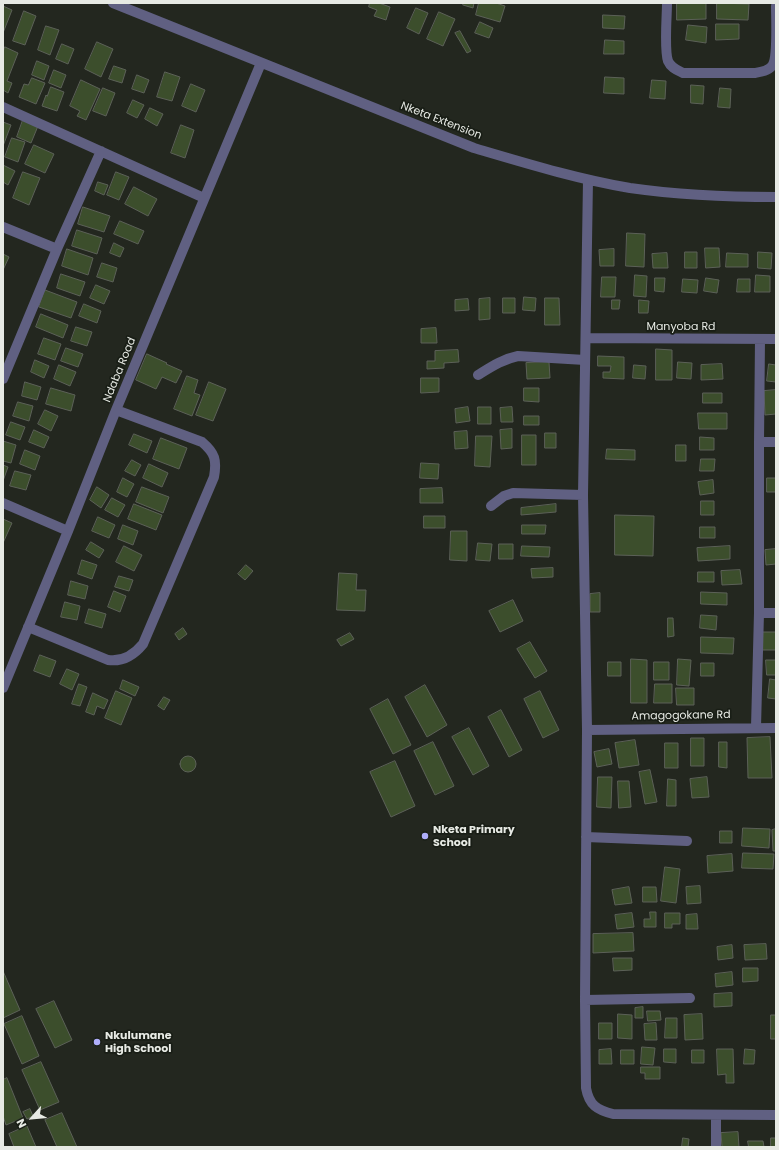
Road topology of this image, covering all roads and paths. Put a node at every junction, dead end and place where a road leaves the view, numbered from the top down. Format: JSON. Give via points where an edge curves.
{"nodes":[{"id":1,"x":113,"y":3,"type":"edge"},
{"id":2,"x":667,"y":3,"type":"edge"},
{"id":3,"x":776,"y":6,"type":"edge"},
{"id":4,"x":261,"y":63,"type":"junction"},
{"id":5,"x":3,"y":107,"type":"edge"},
{"id":6,"x":101,"y":152,"type":"junction"},
{"id":7,"x":588,"y":180,"type":"junction"},
{"id":8,"x":776,"y":197,"type":"edge"},
{"id":9,"x":204,"y":198,"type":"junction"},
{"id":10,"x":3,"y":226,"type":"edge"},
{"id":11,"x":57,"y":249,"type":"junction"},
{"id":12,"x":586,"y":338,"type":"junction"},
{"id":13,"x":760,"y":339,"type":"junction"},
{"id":14,"x":776,"y":339,"type":"edge"},
{"id":15,"x":585,"y":360,"type":"junction"},
{"id":16,"x":478,"y":375,"type":"dead end"},
{"id":17,"x":3,"y":379,"type":"edge"},
{"id":18,"x":116,"y":410,"type":"junction"},
{"id":19,"x":759,"y":442,"type":"junction"},
{"id":20,"x":776,"y":442,"type":"edge"},
{"id":21,"x":583,"y":496,"type":"junction"},
{"id":22,"x":3,"y":503,"type":"edge"},
{"id":23,"x":491,"y":506,"type":"dead end"},
{"id":24,"x":68,"y":531,"type":"junction"},
{"id":25,"x":776,"y":613,"type":"edge"},
{"id":26,"x":759,"y":614,"type":"junction"},
{"id":27,"x":28,"y":627,"type":"junction"},
{"id":28,"x":3,"y":688,"type":"edge"},
{"id":29,"x":756,"y":727,"type":"junction"},
{"id":30,"x":776,"y":728,"type":"edge"},
{"id":31,"x":587,"y":730,"type":"junction"},
{"id":32,"x":586,"y":837,"type":"junction"},
{"id":33,"x":687,"y":841,"type":"dead end"},
{"id":34,"x":690,"y":998,"type":"dead end"},
{"id":35,"x":585,"y":1000,"type":"junction"},
{"id":36,"x":716,"y":1115,"type":"junction"},
{"id":37,"x":776,"y":1115,"type":"edge"},
{"id":38,"x":716,"y":1147,"type":"edge"}],
"edges":[{"from":1,"to":4,"type":"street","name":"Nketa Extension"},
{"from":2,"to":3,"type":"street","via":[[668,62],[674,69],[683,73],[755,74],[766,71],[772,66],[775,57]]},
{"from":4,"to":7,"type":"street","name":"Nketa Extension","via":[[474,148]]},
{"from":4,"to":9,"type":"street","name":"Ndaba Road"},
{"from":5,"to":6,"type":"street"},
{"from":6,"to":9,"type":"street"},
{"from":6,"to":11,"type":"street"},
{"from":7,"to":8,"type":"street","name":"Nketa Extension","via":[[669,193]]},
{"from":7,"to":12,"type":"street"},
{"from":9,"to":18,"type":"street","name":"Ndaba Road"},
{"from":10,"to":11,"type":"street"},
{"from":11,"to":17,"type":"street"},
{"from":12,"to":13,"type":"street","name":"Manyoba Rd"},
{"from":12,"to":15,"type":"street"},
{"from":13,"to":14,"type":"street","name":"Manyoba Rd"},
{"from":13,"to":19,"type":"street"},
{"from":15,"to":16,"type":"street","via":[[518,356],[500,362]]},
{"from":15,"to":21,"type":"street"},
{"from":18,"to":24,"type":"street","name":"Ndaba Road"},
{"from":18,"to":27,"type":"street","via":[[202,442],[211,450],[215,459],[214,477],[143,644],[138,650],[121,659],[108,660]]},
{"from":19,"to":20,"type":"street"},
{"from":19,"to":26,"type":"street"},
{"from":21,"to":23,"type":"street","via":[[513,493]]},
{"from":21,"to":31,"type":"street"},
{"from":22,"to":24,"type":"street"},
{"from":24,"to":27,"type":"street","name":"Ndaba Road"},
{"from":25,"to":26,"type":"street"},
{"from":26,"to":29,"type":"street"},
{"from":27,"to":28,"type":"street","name":"Ndaba Road"},
{"from":29,"to":30,"type":"street","name":"Amagogokane Rd"},
{"from":29,"to":31,"type":"street","name":"Amagogokane Rd"},
{"from":31,"to":32,"type":"street"},
{"from":32,"to":33,"type":"street"},
{"from":32,"to":35,"type":"street"},
{"from":34,"to":35,"type":"street"},
{"from":35,"to":36,"type":"street","via":[[586,1088],[587,1096],[595,1106],[613,1114]]},
{"from":36,"to":37,"type":"street"},
{"from":36,"to":38,"type":"street"}]}
